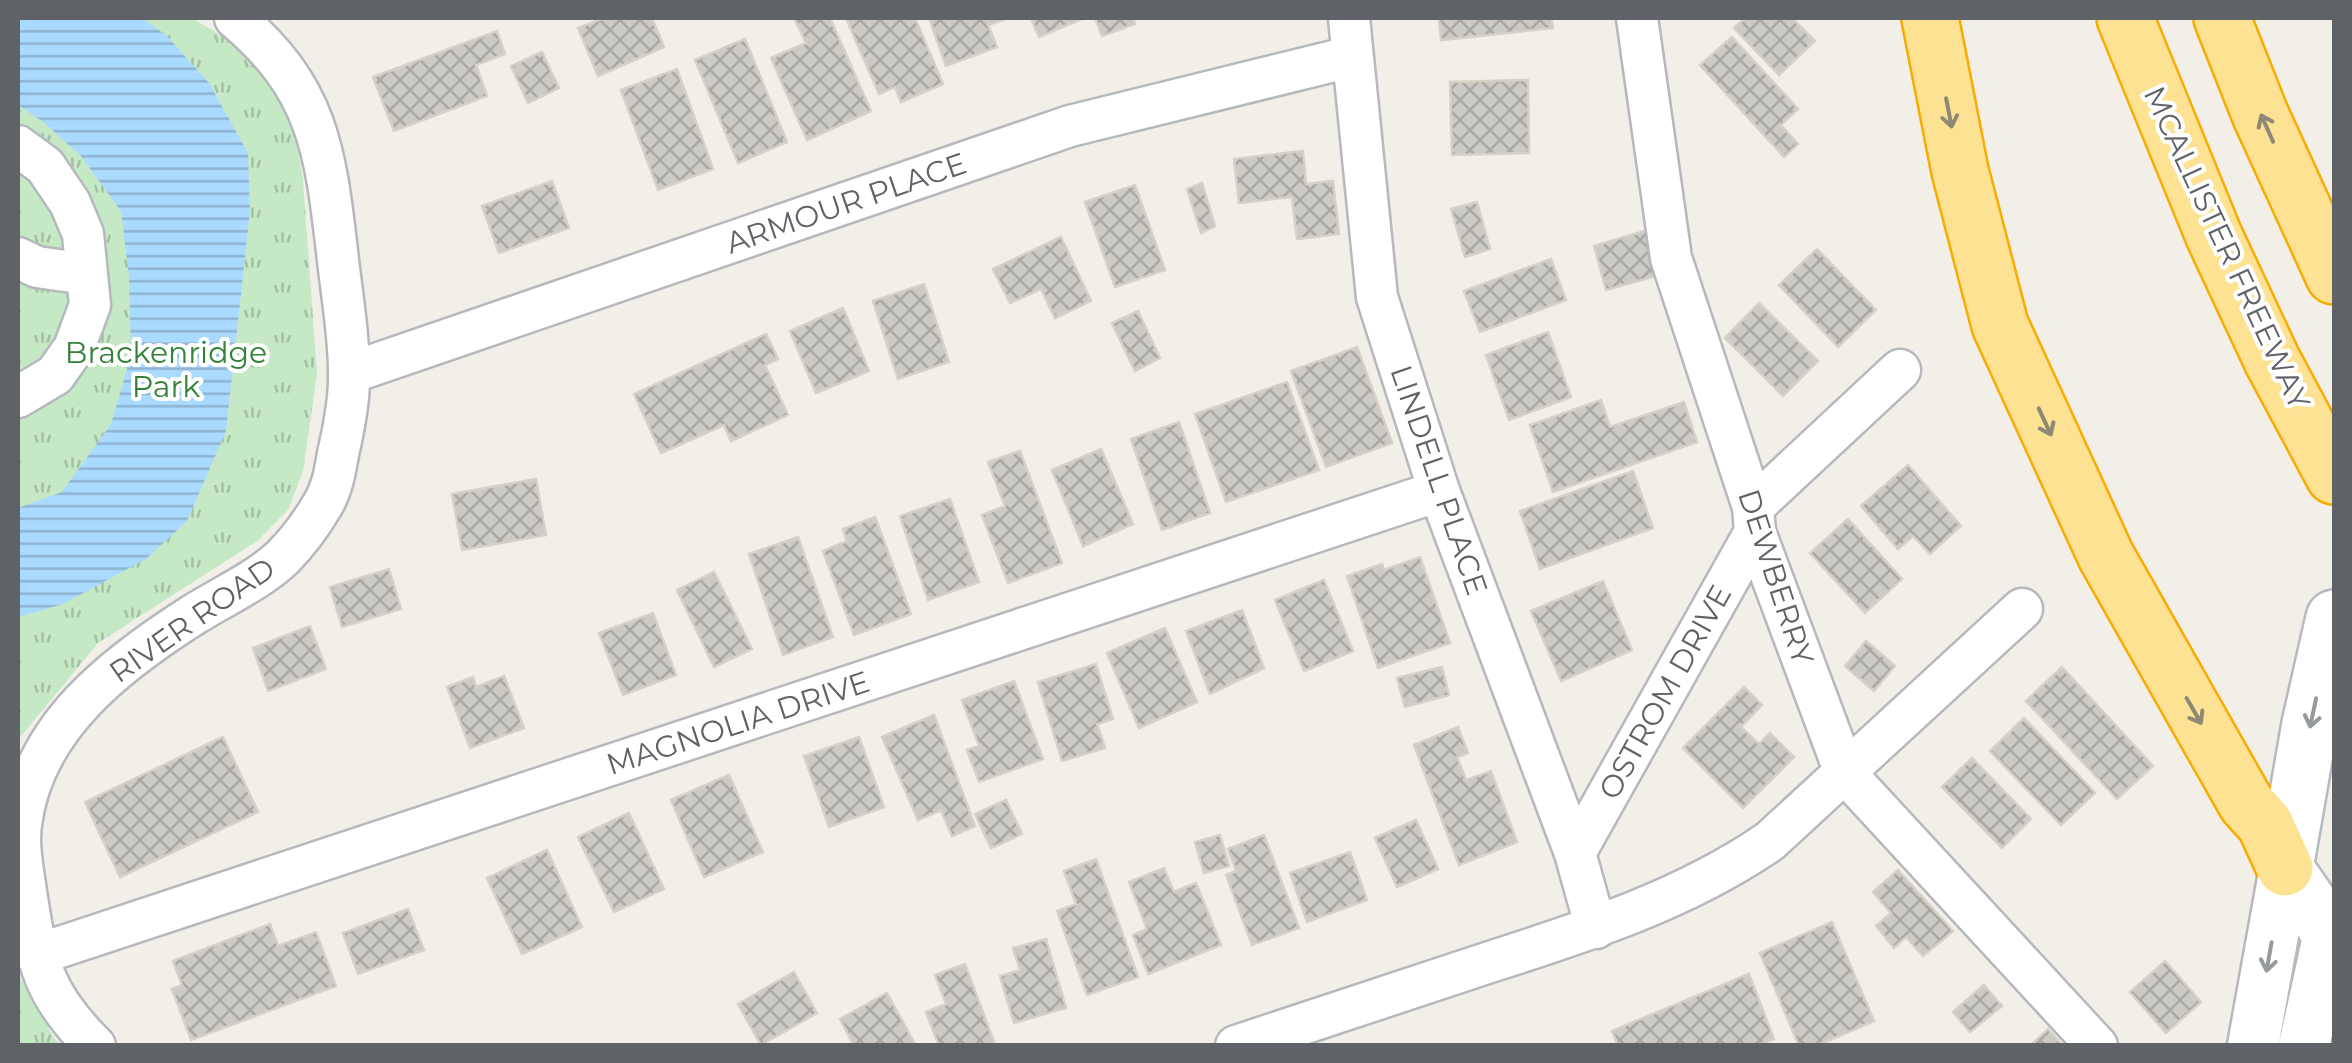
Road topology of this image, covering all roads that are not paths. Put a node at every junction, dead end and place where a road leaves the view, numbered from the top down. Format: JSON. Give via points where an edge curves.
{"nodes":[{"id":1,"x":235,"y":18,"type":"edge"},
{"id":2,"x":1636,"y":18,"type":"edge"},
{"id":3,"x":1930,"y":18,"type":"edge"},
{"id":4,"x":2125,"y":18,"type":"edge"},
{"id":5,"x":2222,"y":18,"type":"edge"},
{"id":6,"x":1349,"y":37,"type":"edge"},
{"id":7,"x":18,"y":146,"type":"edge"},
{"id":8,"x":18,"y":258,"type":"edge"},
{"id":9,"x":86,"y":274,"type":"junction"},
{"id":10,"x":2334,"y":276,"type":"edge"},
{"id":11,"x":1900,"y":370,"type":"dead end"},
{"id":12,"x":350,"y":373,"type":"junction"},
{"id":13,"x":18,"y":396,"type":"edge"},
{"id":14,"x":2334,"y":476,"type":"edge"},
{"id":15,"x":1440,"y":491,"type":"junction"},
{"id":16,"x":1754,"y":520,"type":"junction"},
{"id":17,"x":2022,"y":609,"type":"dead end"},
{"id":18,"x":2334,"y":618,"type":"edge"},
{"id":19,"x":1844,"y":773,"type":"junction"},
{"id":20,"x":1575,"y":853,"type":"junction"},
{"id":21,"x":2285,"y":868,"type":"junction"},
{"id":22,"x":2333,"y":927,"type":"edge"},
{"id":23,"x":1596,"y":928,"type":"junction"},
{"id":24,"x":36,"y":955,"type":"junction"},
{"id":25,"x":2245,"y":1044,"type":"edge"},
{"id":26,"x":2304,"y":1045,"type":"edge"},
{"id":27,"x":95,"y":1046,"type":"edge"},
{"id":28,"x":1236,"y":1046,"type":"edge"},
{"id":29,"x":2097,"y":1046,"type":"edge"}],
"edges":[{"from":1,"to":12,"type":"street","name":"RIVER ROAD","via":[[283,65],[309,108],[327,166]]},
{"from":2,"to":16,"type":"street","name":"DEWBERRY","via":[[1670,258]]},
{"from":3,"to":21,"type":"highway","one_way":true,"via":[[2000,325],[2106,556]]},
{"from":4,"to":14,"type":"highway","name":"MCALLISTER FREEWAY","via":[[2272,360]]},
{"from":10,"to":5,"type":"highway","one_way":true},
{"from":6,"to":12,"type":"street","name":"ARMOUR PLACE"},
{"from":6,"to":15,"type":"street","name":"LINDELL PLACE","via":[[1377,297]]},
{"from":7,"to":9,"type":"street","via":[[44,166],[70,203],[83,234]]},
{"from":8,"to":9,"type":"street"},
{"from":9,"to":13,"type":"street","via":[[90,305],[74,348],[54,375]]},
{"from":11,"to":16,"type":"street","name":"OSTROM DRIVE"},
{"from":12,"to":24,"type":"street","name":"RIVER ROAD","via":[[332,486],[306,529],[280,560],[118,668],[91,692],[36,768],[20,854]]},
{"from":15,"to":20,"type":"street","name":"LINDELL PLACE"},
{"from":15,"to":24,"type":"street","name":"MAGNOLIA DRIVE"},
{"from":16,"to":19,"type":"street","name":"DEWBERRY"},
{"from":16,"to":20,"type":"street","name":"OSTROM DRIVE"},
{"from":17,"to":19,"type":"street"},
{"from":18,"to":21,"type":"main road","one_way":true},
{"from":19,"to":23,"type":"street","via":[[1740,862]]},
{"from":19,"to":29,"type":"street","name":"DEWBERRY"},
{"from":20,"to":23,"type":"street","name":"LINDELL PLACE"},
{"from":21,"to":22,"type":"main road"},
{"from":21,"to":25,"type":"street","one_way":true},
{"from":22,"to":26,"type":"street"},
{"from":23,"to":28,"type":"street"},
{"from":24,"to":27,"type":"street","name":"RIVER ROAD","via":[[54,999]]},
{"from":25,"to":26,"type":"street"}]}
